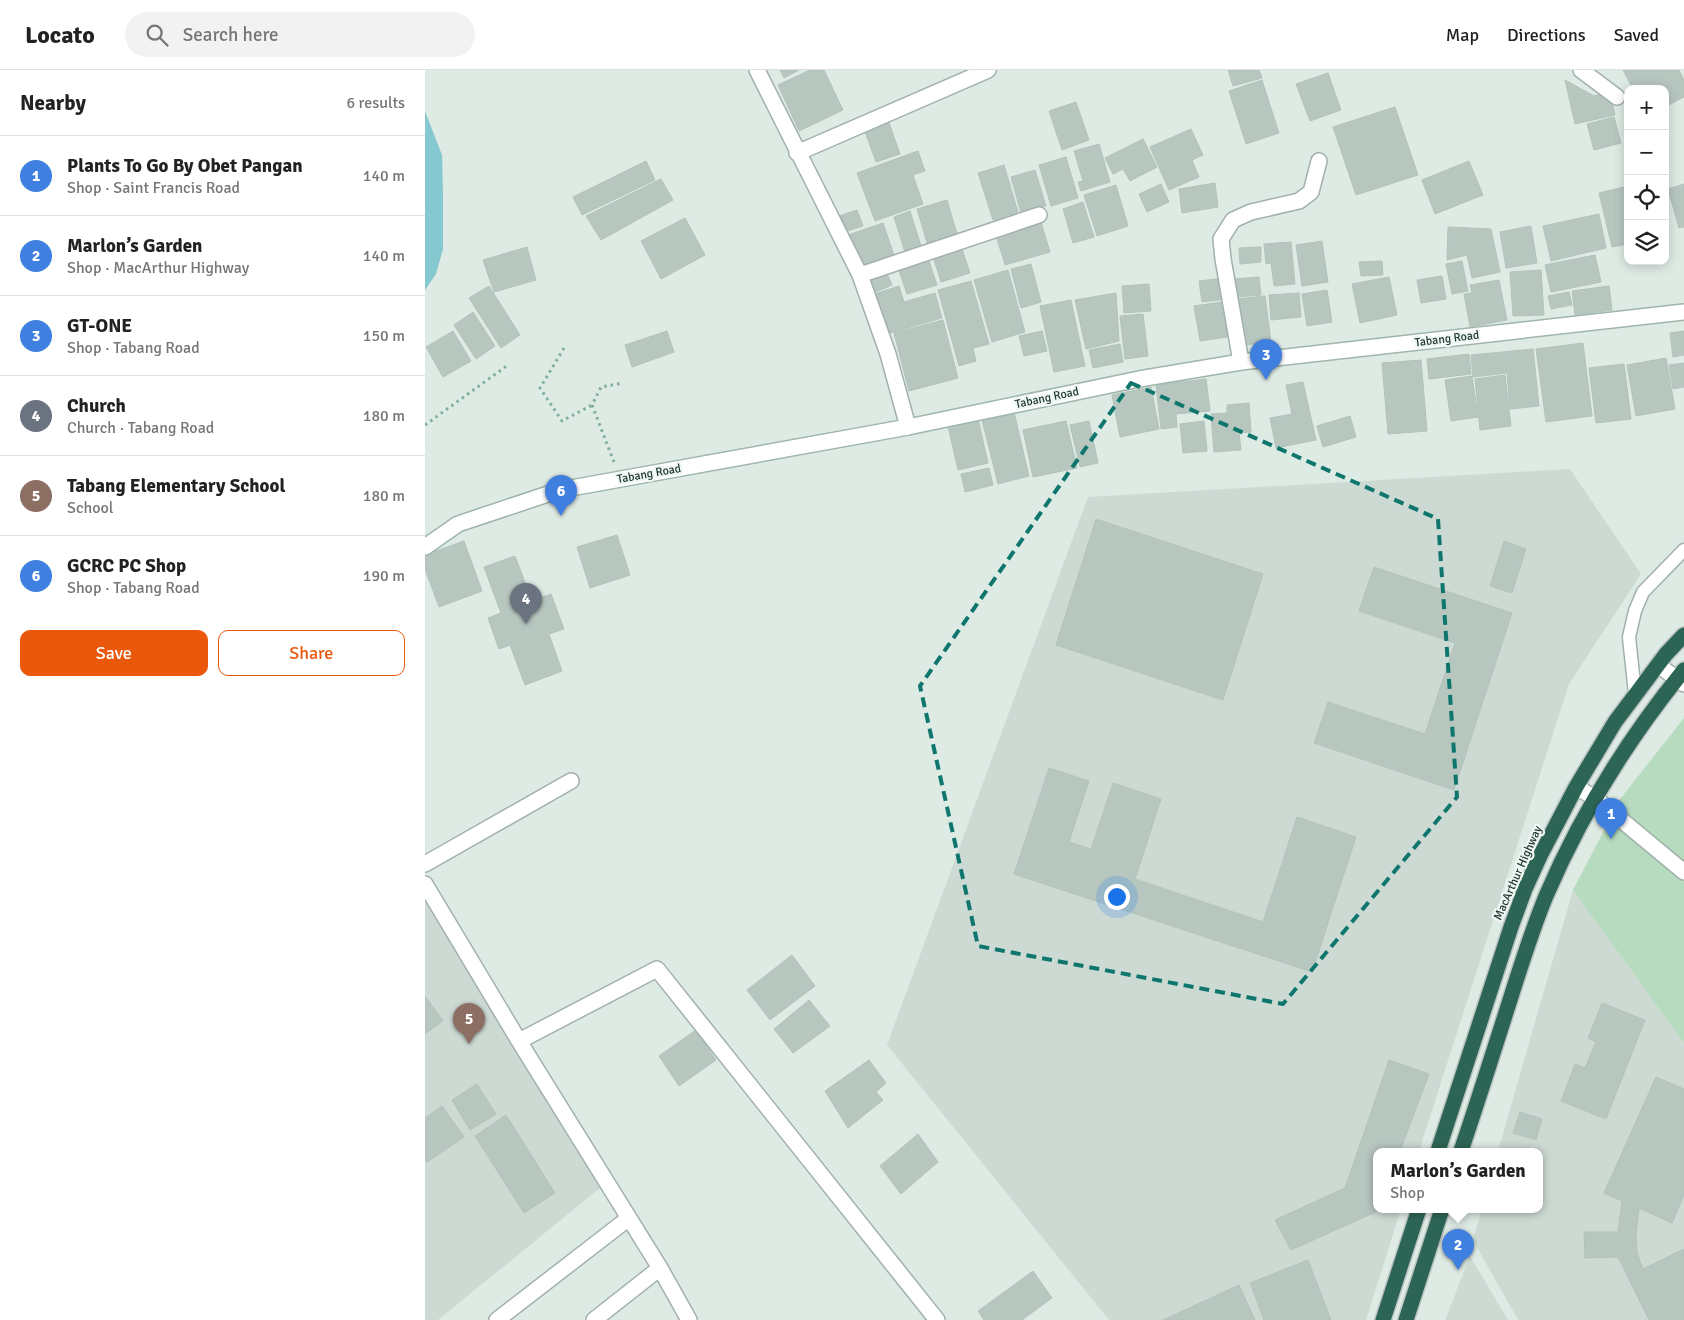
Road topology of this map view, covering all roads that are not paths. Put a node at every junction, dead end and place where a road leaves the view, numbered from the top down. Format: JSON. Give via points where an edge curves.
{"nodes":[{"id":1,"x":757,"y":70,"type":"edge"},
{"id":2,"x":988,"y":70,"type":"edge"},
{"id":3,"x":1581,"y":70,"type":"edge"},
{"id":4,"x":1617,"y":97,"type":"dead end"},
{"id":5,"x":797,"y":153,"type":"junction"},
{"id":6,"x":1319,"y":161,"type":"dead end"},
{"id":7,"x":1039,"y":215,"type":"dead end"},
{"id":8,"x":859,"y":274,"type":"junction"},
{"id":9,"x":1684,"y":312,"type":"edge"},
{"id":10,"x":1241,"y":362,"type":"junction"},
{"id":11,"x":908,"y":427,"type":"junction"},
{"id":12,"x":425,"y":547,"type":"edge"},
{"id":13,"x":1684,"y":550,"type":"edge"},
{"id":14,"x":1684,"y":635,"type":"edge"},
{"id":15,"x":1658,"y":665,"type":"junction"},
{"id":16,"x":1682,"y":678,"type":"edge"},
{"id":17,"x":1635,"y":694,"type":"junction"},
{"id":18,"x":571,"y":781,"type":"dead end"},
{"id":19,"x":1576,"y":787,"type":"junction"},
{"id":20,"x":1595,"y":798,"type":"junction"},
{"id":21,"x":425,"y":864,"type":"edge"},
{"id":22,"x":1684,"y":872,"type":"edge"},
{"id":23,"x":425,"y":884,"type":"edge"},
{"id":24,"x":519,"y":1041,"type":"junction"},
{"id":25,"x":1438,"y":1148,"type":"edge"},
{"id":26,"x":1462,"y":1148,"type":"edge"},
{"id":27,"x":1418,"y":1213,"type":"edge"},
{"id":28,"x":1442,"y":1213,"type":"edge"},
{"id":29,"x":629,"y":1218,"type":"junction"},
{"id":30,"x":660,"y":1268,"type":"junction"},
{"id":31,"x":497,"y":1320,"type":"edge"},
{"id":32,"x":594,"y":1320,"type":"edge"},
{"id":33,"x":689,"y":1320,"type":"edge"},
{"id":34,"x":937,"y":1320,"type":"edge"},
{"id":35,"x":1383,"y":1320,"type":"edge"},
{"id":36,"x":1406,"y":1320,"type":"edge"}],
"edges":[{"from":1,"to":5,"type":"street"},
{"from":2,"to":5,"type":"street"},
{"from":3,"to":4,"type":"street"},
{"from":5,"to":8,"type":"street"},
{"from":6,"to":10,"type":"street","via":[[1311,192],[1299,201],[1251,212],[1233,220],[1221,239]]},
{"from":7,"to":8,"type":"street"},
{"from":8,"to":11,"type":"street","via":[[889,354]]},
{"from":9,"to":10,"type":"street","name":"Tabang Road"},
{"from":10,"to":11,"type":"street","name":"Tabang Road","via":[[1139,379]]},
{"from":11,"to":12,"type":"street","name":"Tabang Road","via":[[559,490],[458,524]]},
{"from":13,"to":17,"type":"lane","via":[[1643,592],[1635,611],[1629,636]]},
{"from":14,"to":15,"type":"highway","name":"MacArthur Highway"},
{"from":15,"to":16,"type":"street"},
{"from":15,"to":17,"type":"highway","name":"MacArthur Highway"},
{"from":16,"to":20,"type":"highway","via":[[1636,733]]},
{"from":17,"to":19,"type":"highway","name":"MacArthur Highway"},
{"from":18,"to":21,"type":"street"},
{"from":19,"to":20,"type":"street"},
{"from":19,"to":25,"type":"highway","name":"MacArthur Highway","via":[[1525,889]]},
{"from":20,"to":22,"type":"street"},
{"from":20,"to":26,"type":"highway","via":[[1561,862],[1530,937]]},
{"from":23,"to":24,"type":"street"},
{"from":24,"to":29,"type":"street"},
{"from":24,"to":34,"type":"street","via":[[657,969]]},
{"from":27,"to":35,"type":"highway"},
{"from":28,"to":36,"type":"highway"},
{"from":29,"to":30,"type":"street"},
{"from":29,"to":31,"type":"street"},
{"from":30,"to":32,"type":"street"},
{"from":30,"to":33,"type":"street"}]}
